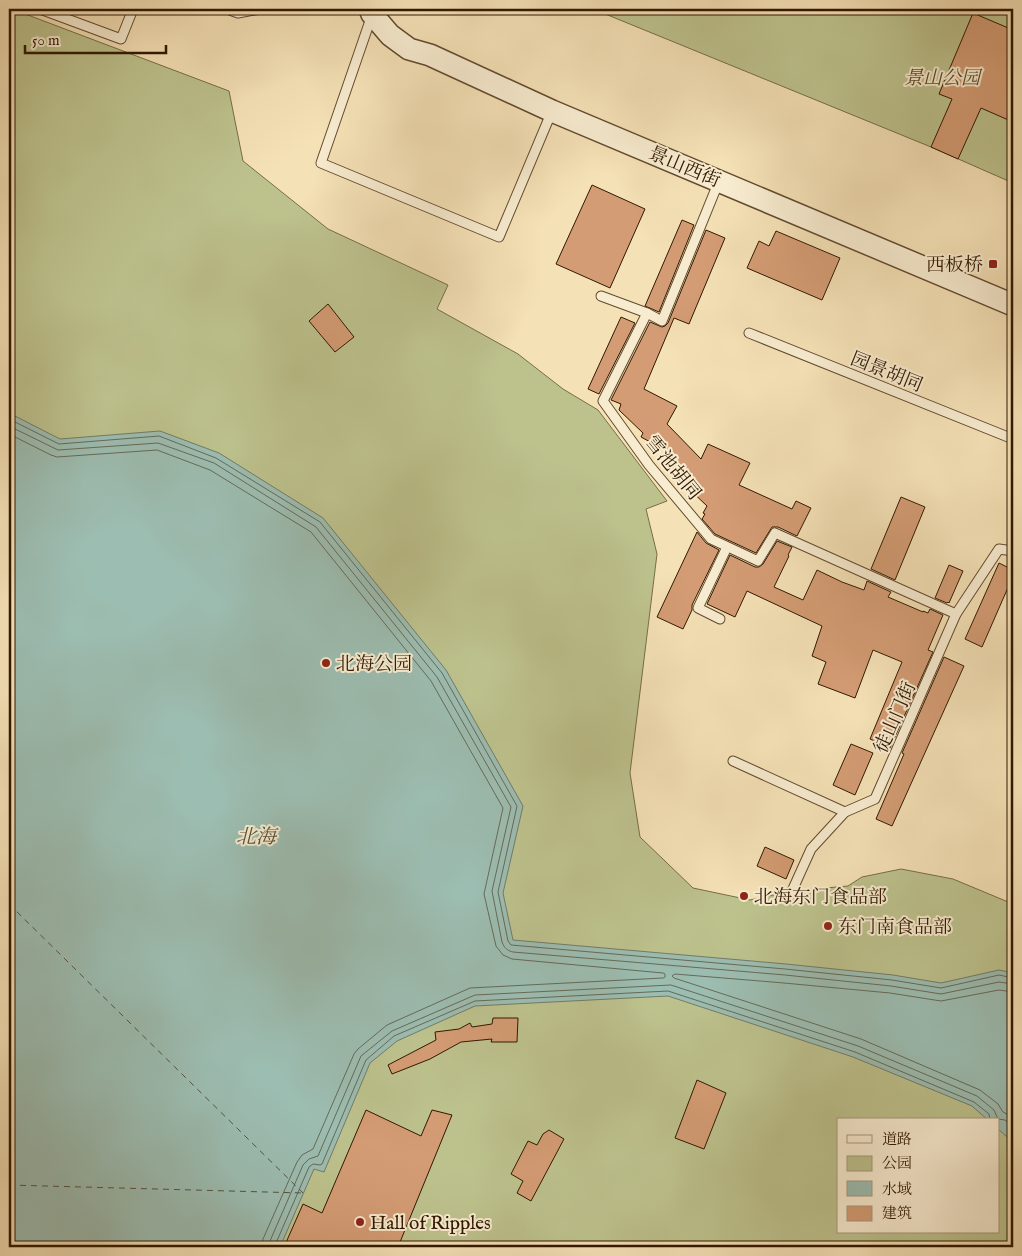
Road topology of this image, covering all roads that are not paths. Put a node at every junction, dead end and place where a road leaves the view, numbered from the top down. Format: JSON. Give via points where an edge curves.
{"nodes":[{"id":1,"x":40,"y":9,"type":"edge"},
{"id":2,"x":133,"y":9,"type":"edge"},
{"id":3,"x":227,"y":9,"type":"edge"},
{"id":4,"x":260,"y":9,"type":"edge"},
{"id":5,"x":371,"y":12,"type":"edge"},
{"id":6,"x":552,"y":111,"type":"junction"},
{"id":7,"x":719,"y":181,"type":"junction"},
{"id":8,"x":600,"y":296,"type":"dead end"},
{"id":9,"x":1013,"y":305,"type":"edge"},
{"id":10,"x":647,"y":313,"type":"junction"},
{"id":11,"x":750,"y":333,"type":"dead end"},
{"id":12,"x":1013,"y":439,"type":"edge"},
{"id":13,"x":727,"y":547,"type":"junction"},
{"id":14,"x":1013,"y":552,"type":"edge"},
{"id":15,"x":956,"y":614,"type":"junction"},
{"id":16,"x":720,"y":618,"type":"dead end"},
{"id":17,"x":733,"y":761,"type":"dead end"},
{"id":18,"x":845,"y":812,"type":"junction"},
{"id":19,"x":792,"y":891,"type":"dead end"}],
"edges":[{"from":1,"to":2,"type":"lane","via":[[121,39]]},
{"from":3,"to":4,"type":"lane","via":[[238,13]]},
{"from":5,"to":6,"type":"street","name":"景山西街","via":[[390,35],[409,49]]},
{"from":5,"to":6,"type":"lane","via":[[321,163],[499,237]]},
{"from":6,"to":7,"type":"street","name":"景山西街"},
{"from":7,"to":9,"type":"street","name":"景山西街"},
{"from":7,"to":10,"type":"lane","via":[[662,321]]},
{"from":8,"to":10,"type":"lane"},
{"from":10,"to":13,"type":"lane","name":"雪池胡同","via":[[603,402],[649,465],[710,539]]},
{"from":11,"to":12,"type":"lane","name":"园景胡同"},
{"from":13,"to":15,"type":"lane","name":"雪池胡同","via":[[758,561],[775,533]]},
{"from":13,"to":16,"type":"lane","via":[[698,608]]},
{"from":14,"to":15,"type":"lane","name":"徒山门街","via":[[999,549]]},
{"from":15,"to":18,"type":"lane","name":"徒山门街","via":[[875,799]]},
{"from":17,"to":18,"type":"lane"},
{"from":18,"to":19,"type":"lane","name":"徒山门街","via":[[811,849]]}]}
